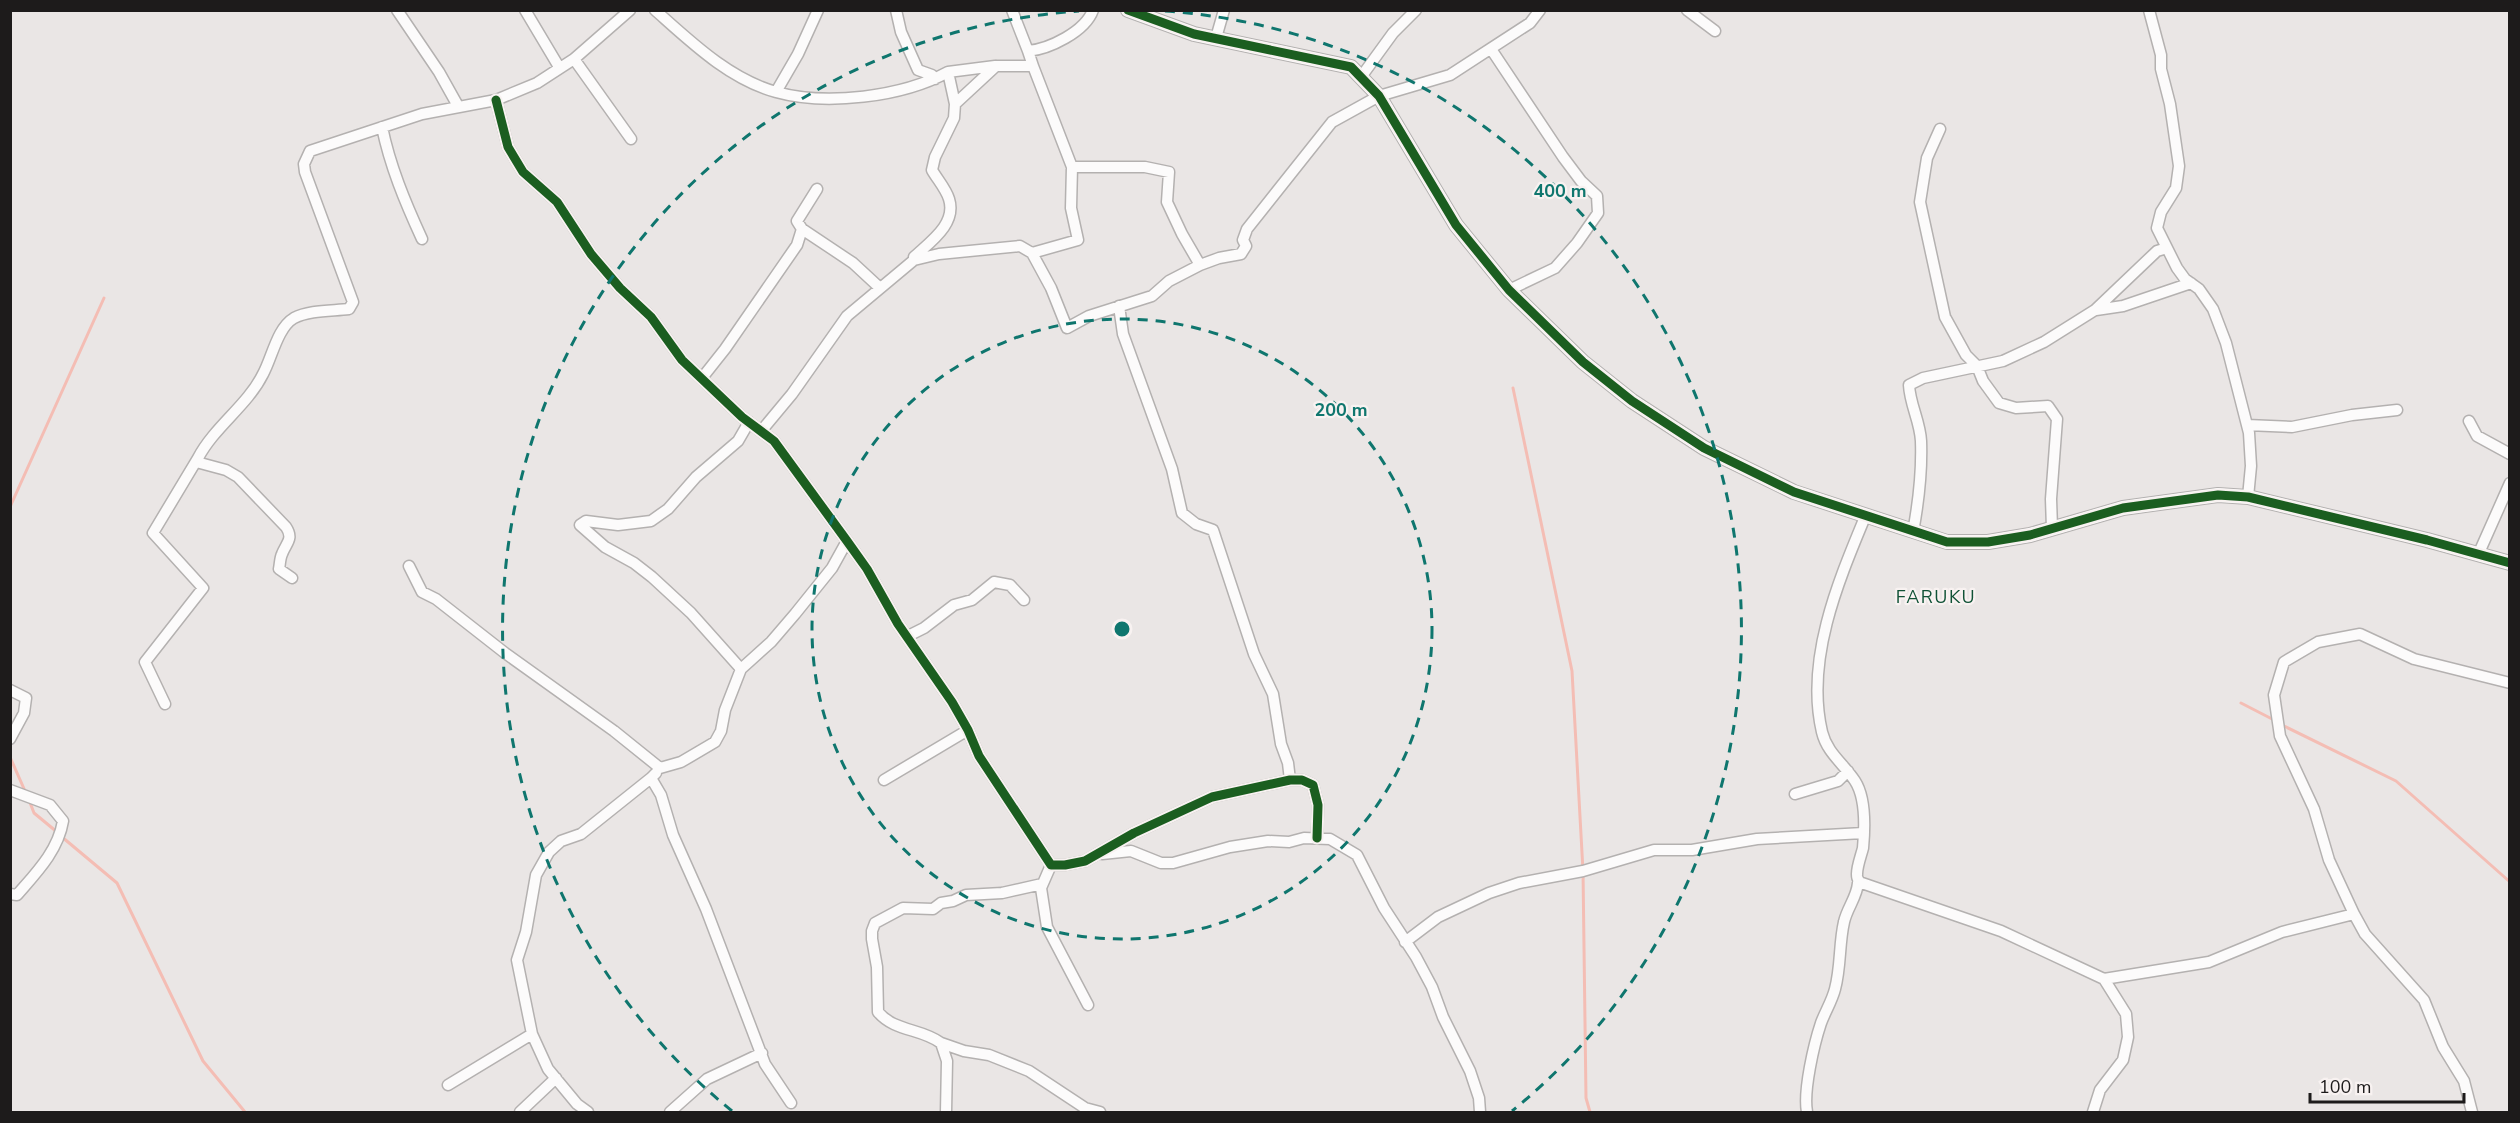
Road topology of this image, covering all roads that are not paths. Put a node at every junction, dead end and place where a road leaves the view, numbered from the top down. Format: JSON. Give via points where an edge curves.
{"nodes":[{"id":1,"x":397,"y":10,"type":"edge"},
{"id":2,"x":525,"y":10,"type":"edge"},
{"id":3,"x":630,"y":10,"type":"edge"},
{"id":4,"x":655,"y":10,"type":"edge"},
{"id":5,"x":818,"y":10,"type":"edge"},
{"id":6,"x":896,"y":10,"type":"edge"},
{"id":7,"x":1012,"y":10,"type":"edge"},
{"id":8,"x":1093,"y":10,"type":"edge"},
{"id":9,"x":1128,"y":10,"type":"edge"},
{"id":10,"x":1224,"y":10,"type":"edge"},
{"id":11,"x":1416,"y":10,"type":"edge"},
{"id":12,"x":1540,"y":10,"type":"edge"},
{"id":13,"x":1687,"y":10,"type":"edge"},
{"id":14,"x":2149,"y":10,"type":"edge"},
{"id":15,"x":1715,"y":31,"type":"dead end"},
{"id":16,"x":1216,"y":38,"type":"junction"},
{"id":17,"x":1491,"y":49,"type":"junction"},
{"id":18,"x":1028,"y":51,"type":"junction"},
{"id":19,"x":574,"y":59,"type":"junction"},
{"id":20,"x":996,"y":66,"type":"junction"},
{"id":21,"x":1033,"y":66,"type":"junction"},
{"id":22,"x":559,"y":67,"type":"junction"},
{"id":23,"x":948,"y":72,"type":"junction"},
{"id":24,"x":1361,"y":77,"type":"junction"},
{"id":25,"x":935,"y":79,"type":"junction"},
{"id":26,"x":776,"y":92,"type":"junction"},
{"id":27,"x":1379,"y":96,"type":"junction"},
{"id":28,"x":496,"y":100,"type":"junction"},
{"id":29,"x":955,"y":104,"type":"junction"},
{"id":30,"x":458,"y":106,"type":"junction"},
{"id":31,"x":382,"y":127,"type":"junction"},
{"id":32,"x":1940,"y":129,"type":"dead end"},
{"id":33,"x":631,"y":138,"type":"dead end"},
{"id":34,"x":1072,"y":167,"type":"junction"},
{"id":35,"x":818,"y":189,"type":"dead end"},
{"id":36,"x":802,"y":229,"type":"junction"},
{"id":37,"x":422,"y":239,"type":"dead end"},
{"id":38,"x":2167,"y":248,"type":"junction"},
{"id":39,"x":1032,"y":253,"type":"junction"},
{"id":40,"x":914,"y":260,"type":"junction"},
{"id":41,"x":1200,"y":265,"type":"junction"},
{"id":42,"x":2191,"y":283,"type":"junction"},
{"id":43,"x":879,"y":288,"type":"junction"},
{"id":44,"x":1509,"y":290,"type":"junction"},
{"id":45,"x":1119,"y":306,"type":"junction"},
{"id":46,"x":2096,"y":310,"type":"junction"},
{"id":47,"x":1977,"y":366,"type":"junction"},
{"id":48,"x":702,"y":378,"type":"junction"},
{"id":49,"x":2397,"y":410,"type":"dead end"},
{"id":50,"x":2469,"y":421,"type":"dead end"},
{"id":51,"x":749,"y":422,"type":"junction"},
{"id":52,"x":2247,"y":425,"type":"junction"},
{"id":53,"x":762,"y":430,"type":"junction"},
{"id":54,"x":2510,"y":454,"type":"edge"},
{"id":55,"x":198,"y":458,"type":"junction"},
{"id":56,"x":2510,"y":483,"type":"edge"},
{"id":57,"x":2248,"y":497,"type":"junction"},
{"id":58,"x":1865,"y":517,"type":"junction"},
{"id":59,"x":2052,"y":528,"type":"junction"},
{"id":60,"x":1913,"y":532,"type":"junction"},
{"id":61,"x":847,"y":541,"type":"junction"},
{"id":62,"x":2478,"y":555,"type":"junction"},
{"id":63,"x":2510,"y":563,"type":"edge"},
{"id":64,"x":409,"y":566,"type":"dead end"},
{"id":65,"x":292,"y":578,"type":"dead end"},
{"id":66,"x":1024,"y":600,"type":"dead end"},
{"id":67,"x":908,"y":636,"type":"junction"},
{"id":68,"x":741,"y":669,"type":"junction"},
{"id":69,"x":2510,"y":683,"type":"edge"},
{"id":70,"x":10,"y":690,"type":"edge"},
{"id":71,"x":165,"y":704,"type":"dead end"},
{"id":72,"x":968,"y":730,"type":"junction"},
{"id":73,"x":10,"y":739,"type":"edge"},
{"id":74,"x":660,"y":768,"type":"junction"},
{"id":75,"x":1848,"y":771,"type":"junction"},
{"id":76,"x":651,"y":778,"type":"junction"},
{"id":77,"x":884,"y":780,"type":"dead end"},
{"id":78,"x":1290,"y":780,"type":"junction"},
{"id":79,"x":10,"y":790,"type":"edge"},
{"id":80,"x":1795,"y":794,"type":"dead end"},
{"id":81,"x":1863,"y":833,"type":"junction"},
{"id":82,"x":1317,"y":838,"type":"junction"},
{"id":83,"x":1096,"y":855,"type":"junction"},
{"id":84,"x":1051,"y":865,"type":"junction"},
{"id":85,"x":1859,"y":882,"type":"junction"},
{"id":86,"x":1042,"y":884,"type":"junction"},
{"id":87,"x":10,"y":894,"type":"edge"},
{"id":88,"x":2355,"y":914,"type":"junction"},
{"id":89,"x":1405,"y":942,"type":"junction"},
{"id":90,"x":2104,"y":979,"type":"junction"},
{"id":91,"x":1088,"y":1005,"type":"dead end"},
{"id":92,"x":532,"y":1034,"type":"junction"},
{"id":93,"x":941,"y":1043,"type":"junction"},
{"id":94,"x":762,"y":1053,"type":"junction"},
{"id":95,"x":556,"y":1078,"type":"junction"},
{"id":96,"x":448,"y":1085,"type":"dead end"},
{"id":97,"x":791,"y":1103,"type":"dead end"},
{"id":98,"x":520,"y":1113,"type":"edge"},
{"id":99,"x":588,"y":1113,"type":"edge"},
{"id":100,"x":670,"y":1113,"type":"edge"},
{"id":101,"x":946,"y":1113,"type":"edge"},
{"id":102,"x":1100,"y":1113,"type":"edge"},
{"id":103,"x":1480,"y":1113,"type":"edge"},
{"id":104,"x":1807,"y":1113,"type":"edge"},
{"id":105,"x":2093,"y":1113,"type":"edge"},
{"id":106,"x":2472,"y":1113,"type":"edge"}],
"edges":[{"from":1,"to":30,"type":"street","via":[[440,72]]},
{"from":2,"to":22,"type":"street"},
{"from":3,"to":19,"type":"street"},
{"from":4,"to":26,"type":"street","via":[[701,51],[754,86]]},
{"from":5,"to":26,"type":"street"},
{"from":6,"to":25,"type":"street","via":[[918,70]]},
{"from":7,"to":18,"type":"street"},
{"from":8,"to":18,"type":"street","via":[[1081,29],[1043,49]]},
{"from":9,"to":16,"type":"street"},
{"from":10,"to":16,"type":"street"},
{"from":11,"to":24,"type":"street","via":[[1393,33]]},
{"from":12,"to":17,"type":"street","via":[[1530,23]]},
{"from":13,"to":15,"type":"street"},
{"from":14,"to":38,"type":"street","via":[[2161,55],[2179,166],[2176,188],[2161,212],[2157,228]]},
{"from":16,"to":24,"type":"street","via":[[1326,60],[1351,67]]},
{"from":17,"to":27,"type":"street","via":[[1450,75]]},
{"from":17,"to":44,"type":"street","via":[[1563,157],[1597,196],[1598,213],[1555,268]]},
{"from":18,"to":21,"type":"street"},
{"from":19,"to":22,"type":"street"},
{"from":19,"to":33,"type":"street"},
{"from":20,"to":21,"type":"street"},
{"from":20,"to":23,"type":"street"},
{"from":20,"to":29,"type":"street"},
{"from":21,"to":34,"type":"street"},
{"from":22,"to":28,"type":"street","via":[[537,83]]},
{"from":23,"to":25,"type":"street"},
{"from":23,"to":29,"type":"street"},
{"from":24,"to":27,"type":"street"},
{"from":25,"to":26,"type":"street","via":[[908,89],[871,95],[813,98]]},
{"from":27,"to":41,"type":"street","via":[[1332,122],[1247,229],[1240,254]]},
{"from":27,"to":44,"type":"street","via":[[1456,225]]},
{"from":28,"to":30,"type":"street"},
{"from":28,"to":48,"type":"street","via":[[508,147],[523,172],[557,202],[591,254]]},
{"from":29,"to":40,"type":"street","via":[[954,118],[932,170],[951,210],[947,224]]},
{"from":30,"to":31,"type":"street"},
{"from":31,"to":37,"type":"street","via":[[397,181]]},
{"from":31,"to":55,"type":"street","via":[[310,151],[304,165],[353,302],[349,309],[293,319],[283,329],[262,376],[215,430]]},
{"from":32,"to":47,"type":"street","via":[[1927,158],[1920,202],[1945,316],[1966,355]]},
{"from":34,"to":39,"type":"street","via":[[1071,208],[1078,240]]},
{"from":34,"to":41,"type":"street","via":[[1145,167],[1169,172],[1167,202]]},
{"from":35,"to":36,"type":"street","via":[[797,221]]},
{"from":36,"to":43,"type":"street","via":[[853,263]]},
{"from":36,"to":48,"type":"street","via":[[797,245]]},
{"from":38,"to":42,"type":"street","via":[[2177,268]]},
{"from":38,"to":46,"type":"street","via":[[2157,251]]},
{"from":39,"to":40,"type":"street","via":[[1020,246]]},
{"from":39,"to":45,"type":"street","via":[[1067,328]]},
{"from":40,"to":43,"type":"street"},
{"from":41,"to":45,"type":"street","via":[[1169,281],[1152,296]]},
{"from":42,"to":46,"type":"street","via":[[2123,306]]},
{"from":42,"to":52,"type":"street","via":[[2207,300],[2223,335]]},
{"from":43,"to":53,"type":"street","via":[[847,316]]},
{"from":44,"to":58,"type":"street","via":[[1583,362],[1704,448],[1794,492]]},
{"from":45,"to":78,"type":"street","via":[[1123,334],[1172,469],[1182,513],[1213,530],[1254,654],[1273,694]]},
{"from":46,"to":47,"type":"street","via":[[2044,342],[2003,361]]},
{"from":47,"to":59,"type":"street","via":[[1999,403],[2016,408],[2048,406],[2058,419]]},
{"from":47,"to":60,"type":"street","via":[[1909,385],[1921,442]]},
{"from":48,"to":51,"type":"street"},
{"from":49,"to":52,"type":"street","via":[[2292,427]]},
{"from":50,"to":54,"type":"street","via":[[2477,436]]},
{"from":51,"to":53,"type":"street"},
{"from":51,"to":68,"type":"street","via":[[738,441],[696,477],[668,509],[651,520],[618,525],[586,521],[580,525],[604,547],[652,577]]},
{"from":52,"to":57,"type":"street","via":[[2252,466]]},
{"from":53,"to":61,"type":"street"},
{"from":55,"to":65,"type":"street","via":[[200,463],[238,477],[286,527],[290,541],[281,555],[279,569]]},
{"from":55,"to":71,"type":"street","via":[[153,533],[203,588],[145,662]]},
{"from":56,"to":62,"type":"street"},
{"from":57,"to":59,"type":"street","via":[[2218,495],[2122,508]]},
{"from":57,"to":62,"type":"street"},
{"from":58,"to":60,"type":"street"},
{"from":58,"to":75,"type":"street","via":[[1829,620],[1817,697],[1822,734],[1831,753]]},
{"from":59,"to":60,"type":"street","via":[[1988,542],[1947,542]]},
{"from":61,"to":67,"type":"street"},
{"from":61,"to":68,"type":"street","via":[[832,568],[795,615]]},
{"from":62,"to":63,"type":"street"},
{"from":64,"to":74,"type":"street","via":[[422,592]]},
{"from":66,"to":67,"type":"street","via":[[1010,585],[994,582],[972,600],[954,605]]},
{"from":67,"to":72,"type":"street"},
{"from":68,"to":74,"type":"street","via":[[715,742],[681,762]]},
{"from":69,"to":88,"type":"street","via":[[2414,659],[2360,634],[2318,642],[2284,662],[2274,695],[2280,736],[2314,809],[2329,861]]},
{"from":70,"to":73,"type":"street","via":[[26,698],[24,713]]},
{"from":72,"to":77,"type":"street"},
{"from":72,"to":84,"type":"street","via":[[979,756]]},
{"from":74,"to":76,"type":"street"},
{"from":75,"to":80,"type":"street","via":[[1839,781]]},
{"from":75,"to":81,"type":"street","via":[[1861,796]]},
{"from":76,"to":92,"type":"street","via":[[581,834],[561,841],[549,852],[536,875],[517,960]]},
{"from":76,"to":94,"type":"street"},
{"from":78,"to":82,"type":"street","via":[[1313,785],[1318,805]]},
{"from":78,"to":83,"type":"street","via":[[1212,797]]},
{"from":79,"to":87,"type":"street","via":[[50,805],[63,821],[61,835],[41,867],[17,895]]},
{"from":81,"to":85,"type":"street"},
{"from":81,"to":89,"type":"street","via":[[1757,839],[1692,850],[1654,850],[1583,871],[1519,882],[1438,917]]},
{"from":82,"to":83,"type":"street","via":[[1230,847],[1173,863],[1161,863],[1131,851]]},
{"from":82,"to":89,"type":"street","via":[[1330,839],[1357,855]]},
{"from":83,"to":84,"type":"street","via":[[1085,861]]},
{"from":84,"to":86,"type":"street"},
{"from":85,"to":90,"type":"street","via":[[2001,931]]},
{"from":85,"to":104,"type":"street","via":[[1844,920],[1835,990],[1820,1025]]},
{"from":86,"to":91,"type":"street","via":[[1047,927]]},
{"from":86,"to":93,"type":"street","via":[[1002,893],[966,895],[933,909],[903,908],[875,923],[872,939],[878,1012],[894,1025],[918,1030]]},
{"from":88,"to":90,"type":"street","via":[[2282,932],[2209,962]]},
{"from":88,"to":106,"type":"street","via":[[2365,934],[2424,1000],[2443,1047],[2464,1081]]},
{"from":89,"to":103,"type":"street","via":[[1432,987],[1470,1071]]},
{"from":90,"to":105,"type":"street","via":[[2126,1014],[2128,1037],[2123,1060],[2100,1090]]},
{"from":92,"to":95,"type":"street"},
{"from":92,"to":96,"type":"street"},
{"from":93,"to":101,"type":"street","via":[[947,1061]]},
{"from":93,"to":102,"type":"street","via":[[989,1055],[1029,1071],[1085,1108]]},
{"from":94,"to":97,"type":"street"},
{"from":94,"to":100,"type":"street","via":[[707,1079]]},
{"from":95,"to":98,"type":"street"},
{"from":95,"to":99,"type":"street"}]}
